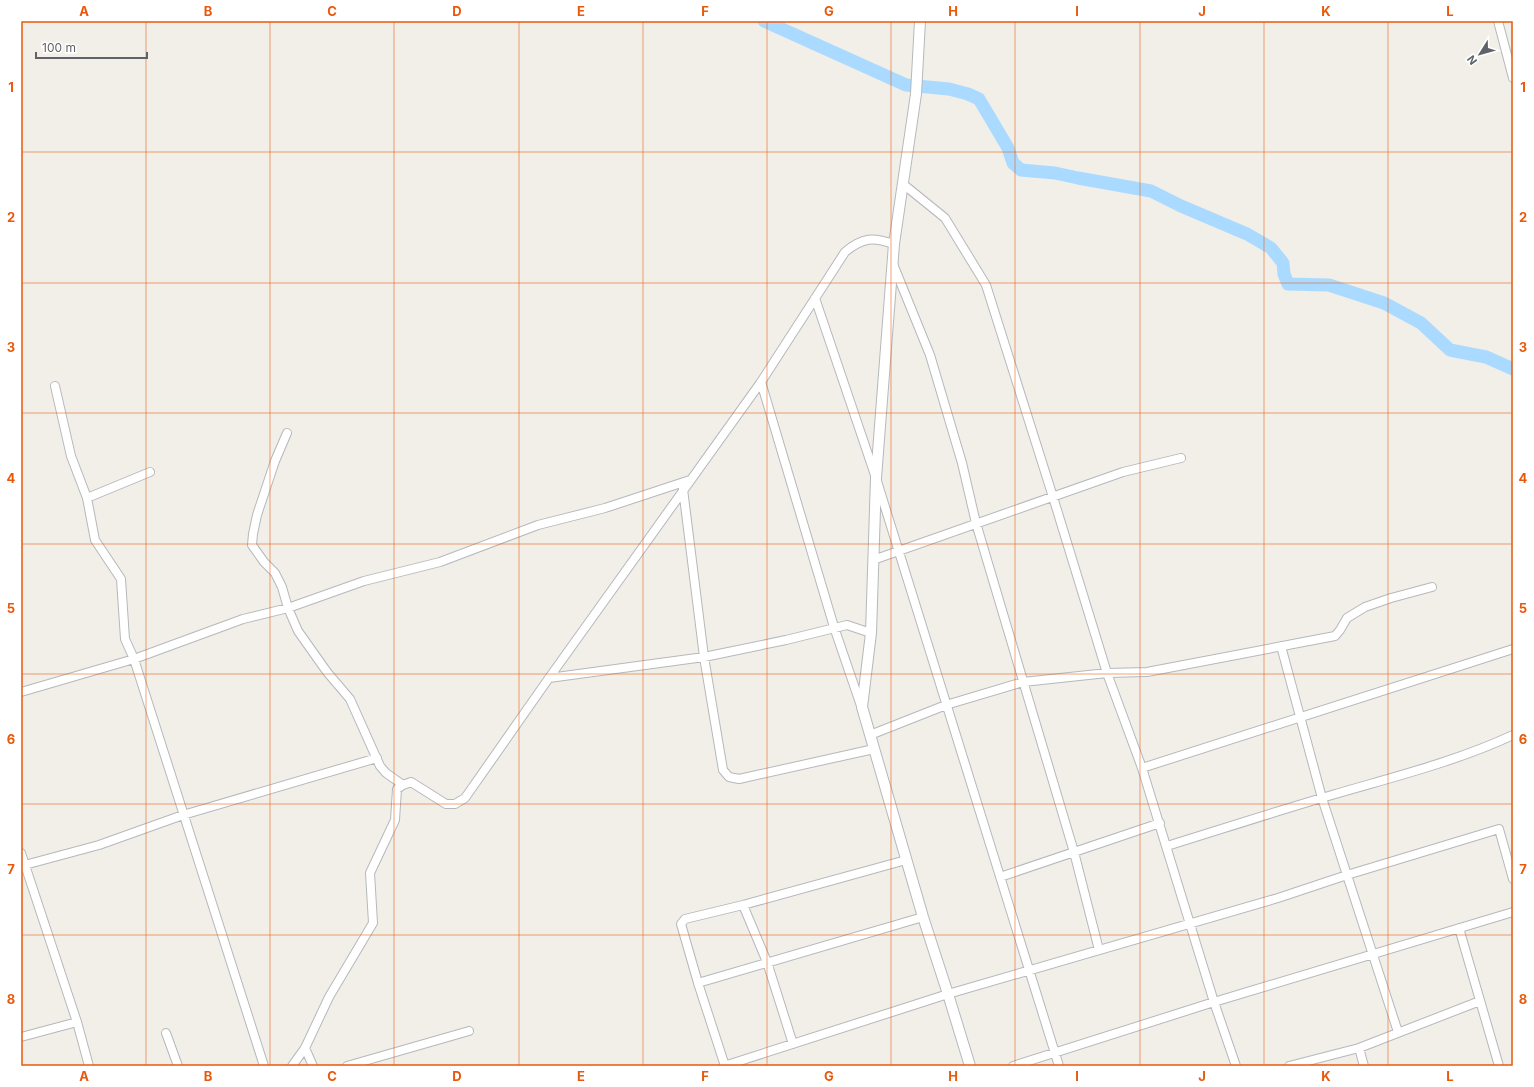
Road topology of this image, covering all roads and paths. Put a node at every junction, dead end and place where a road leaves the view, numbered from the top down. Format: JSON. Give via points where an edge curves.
{"nodes":[{"id":1,"x":921,"y":21,"type":"edge"},
{"id":2,"x":1498,"y":21,"type":"edge"},
{"id":3,"x":1513,"y":78,"type":"edge"},
{"id":4,"x":903,"y":184,"type":"junction"},
{"id":5,"x":894,"y":244,"type":"junction"},
{"id":6,"x":893,"y":263,"type":"junction"},
{"id":7,"x":815,"y":298,"type":"junction"},
{"id":8,"x":761,"y":382,"type":"junction"},
{"id":9,"x":55,"y":386,"type":"dead end"},
{"id":10,"x":287,"y":433,"type":"dead end"},
{"id":11,"x":1181,"y":458,"type":"dead end"},
{"id":12,"x":150,"y":472,"type":"dead end"},
{"id":13,"x":876,"y":478,"type":"junction"},
{"id":14,"x":690,"y":480,"type":"junction"},
{"id":15,"x":683,"y":489,"type":"junction"},
{"id":16,"x":1053,"y":497,"type":"junction"},
{"id":17,"x":87,"y":498,"type":"junction"},
{"id":18,"x":976,"y":523,"type":"junction"},
{"id":19,"x":899,"y":552,"type":"junction"},
{"id":20,"x":873,"y":560,"type":"junction"},
{"id":21,"x":1432,"y":587,"type":"dead end"},
{"id":22,"x":288,"y":608,"type":"junction"},
{"id":23,"x":834,"y":627,"type":"junction"},
{"id":24,"x":871,"y":633,"type":"junction"},
{"id":25,"x":1281,"y":646,"type":"junction"},
{"id":26,"x":1513,"y":649,"type":"edge"},
{"id":27,"x":704,"y":657,"type":"junction"},
{"id":28,"x":134,"y":659,"type":"junction"},
{"id":29,"x":1107,"y":673,"type":"junction"},
{"id":30,"x":549,"y":678,"type":"junction"},
{"id":31,"x":1023,"y":682,"type":"junction"},
{"id":32,"x":21,"y":692,"type":"edge"},
{"id":33,"x":946,"y":705,"type":"junction"},
{"id":34,"x":862,"y":707,"type":"junction"},
{"id":35,"x":1300,"y":718,"type":"junction"},
{"id":36,"x":1513,"y":735,"type":"edge"},
{"id":37,"x":870,"y":736,"type":"junction"},
{"id":38,"x":874,"y":749,"type":"junction"},
{"id":39,"x":377,"y":758,"type":"junction"},
{"id":40,"x":1142,"y":768,"type":"junction"},
{"id":41,"x":403,"y":785,"type":"junction"},
{"id":42,"x":1322,"y":798,"type":"junction"},
{"id":43,"x":183,"y":815,"type":"junction"},
{"id":44,"x":1160,"y":823,"type":"junction"},
{"id":45,"x":1167,"y":846,"type":"junction"},
{"id":46,"x":1074,"y":852,"type":"junction"},
{"id":47,"x":21,"y":853,"type":"edge"},
{"id":48,"x":906,"y":860,"type":"junction"},
{"id":49,"x":23,"y":865,"type":"edge"},
{"id":50,"x":1347,"y":875,"type":"junction"},
{"id":51,"x":1000,"y":877,"type":"junction"},
{"id":52,"x":1513,"y":879,"type":"edge"},
{"id":53,"x":744,"y":905,"type":"junction"},
{"id":54,"x":1513,"y":912,"type":"edge"},
{"id":55,"x":923,"y":917,"type":"junction"},
{"id":56,"x":1190,"y":923,"type":"junction"},
{"id":57,"x":1459,"y":928,"type":"junction"},
{"id":58,"x":1099,"y":950,"type":"junction"},
{"id":59,"x":1372,"y":955,"type":"junction"},
{"id":60,"x":767,"y":962,"type":"junction"},
{"id":61,"x":1029,"y":971,"type":"junction"},
{"id":62,"x":698,"y":983,"type":"junction"},
{"id":63,"x":948,"y":994,"type":"junction"},
{"id":64,"x":1480,"y":1001,"type":"junction"},
{"id":65,"x":1214,"y":1002,"type":"junction"},
{"id":66,"x":77,"y":1022,"type":"junction"},
{"id":67,"x":469,"y":1031,"type":"dead end"},
{"id":68,"x":1398,"y":1032,"type":"junction"},
{"id":69,"x":166,"y":1033,"type":"dead end"},
{"id":70,"x":21,"y":1037,"type":"edge"},
{"id":71,"x":793,"y":1044,"type":"junction"},
{"id":72,"x":305,"y":1048,"type":"junction"},
{"id":73,"x":1359,"y":1048,"type":"junction"},
{"id":74,"x":1055,"y":1053,"type":"junction"},
{"id":75,"x":89,"y":1066,"type":"edge"},
{"id":76,"x":178,"y":1066,"type":"edge"},
{"id":77,"x":264,"y":1066,"type":"edge"},
{"id":78,"x":292,"y":1066,"type":"edge"},
{"id":79,"x":312,"y":1066,"type":"edge"},
{"id":80,"x":347,"y":1066,"type":"edge"},
{"id":81,"x":725,"y":1066,"type":"edge"},
{"id":82,"x":970,"y":1066,"type":"edge"},
{"id":83,"x":1013,"y":1066,"type":"edge"},
{"id":84,"x":1059,"y":1066,"type":"edge"},
{"id":85,"x":1236,"y":1066,"type":"edge"},
{"id":86,"x":1289,"y":1066,"type":"edge"},
{"id":87,"x":1364,"y":1066,"type":"edge"},
{"id":88,"x":1499,"y":1066,"type":"edge"}],
"edges":[{"from":1,"to":4,"type":"street","via":[[916,86]]},
{"from":2,"to":3,"type":"street"},
{"from":4,"to":5,"type":"street"},
{"from":4,"to":16,"type":"street","via":[[945,218],[986,286]]},
{"from":5,"to":6,"type":"street"},
{"from":5,"to":7,"type":"street","via":[[880,239],[867,239],[855,244],[845,252]]},
{"from":6,"to":13,"type":"street"},
{"from":6,"to":18,"type":"street","via":[[930,354],[962,463]]},
{"from":7,"to":8,"type":"street"},
{"from":7,"to":13,"type":"street"},
{"from":8,"to":14,"type":"street"},
{"from":8,"to":23,"type":"street"},
{"from":9,"to":17,"type":"street","via":[[71,456]]},
{"from":10,"to":22,"type":"street","via":[[257,515],[252,545],[275,573]]},
{"from":11,"to":16,"type":"street","via":[[1123,472]]},
{"from":12,"to":17,"type":"street"},
{"from":13,"to":19,"type":"street"},
{"from":13,"to":20,"type":"street"},
{"from":14,"to":15,"type":"street"},
{"from":14,"to":22,"type":"street","via":[[605,508],[538,525],[440,562],[364,581]]},
{"from":15,"to":27,"type":"street"},
{"from":15,"to":30,"type":"street"},
{"from":16,"to":18,"type":"street"},
{"from":16,"to":29,"type":"street"},
{"from":17,"to":28,"type":"street","via":[[95,540],[120,579],[125,639]]},
{"from":18,"to":19,"type":"street"},
{"from":18,"to":31,"type":"street"},
{"from":19,"to":20,"type":"street"},
{"from":19,"to":33,"type":"street"},
{"from":20,"to":24,"type":"street"},
{"from":21,"to":25,"type":"street","via":[[1365,607],[1347,618],[1335,636]]},
{"from":22,"to":28,"type":"street","via":[[243,619]]},
{"from":22,"to":39,"type":"street","via":[[298,631],[350,699]]},
{"from":23,"to":24,"type":"street","via":[[847,625]]},
{"from":23,"to":27,"type":"street"},
{"from":23,"to":34,"type":"street"},
{"from":24,"to":34,"type":"street"},
{"from":25,"to":29,"type":"street","via":[[1147,672]]},
{"from":25,"to":35,"type":"street"},
{"from":26,"to":35,"type":"street"},
{"from":27,"to":30,"type":"street"},
{"from":27,"to":38,"type":"street","via":[[723,770],[729,777],[738,779]]},
{"from":28,"to":32,"type":"street"},
{"from":28,"to":43,"type":"street"},
{"from":29,"to":31,"type":"street"},
{"from":29,"to":40,"type":"street"},
{"from":30,"to":41,"type":"street","via":[[465,798],[455,804],[446,804],[411,782]]},
{"from":31,"to":33,"type":"street"},
{"from":31,"to":46,"type":"street"},
{"from":33,"to":37,"type":"street"},
{"from":33,"to":51,"type":"street"},
{"from":34,"to":37,"type":"street"},
{"from":35,"to":40,"type":"street"},
{"from":35,"to":42,"type":"street"},
{"from":36,"to":42,"type":"street","via":[[1440,763]]},
{"from":37,"to":38,"type":"street"},
{"from":38,"to":48,"type":"street"},
{"from":39,"to":41,"type":"street","via":[[386,773]]},
{"from":39,"to":43,"type":"street"},
{"from":40,"to":44,"type":"street"},
{"from":41,"to":72,"type":"street","via":[[397,789],[395,820],[370,874],[373,923],[329,997]]},
{"from":42,"to":45,"type":"street"},
{"from":42,"to":50,"type":"street"},
{"from":43,"to":49,"type":"street","via":[[99,844]]},
{"from":43,"to":77,"type":"street"},
{"from":44,"to":45,"type":"street"},
{"from":44,"to":46,"type":"street"},
{"from":45,"to":56,"type":"street"},
{"from":46,"to":51,"type":"street"},
{"from":46,"to":58,"type":"street"},
{"from":47,"to":49,"type":"street"},
{"from":48,"to":53,"type":"street"},
{"from":48,"to":55,"type":"street"},
{"from":49,"to":66,"type":"street"},
{"from":50,"to":52,"type":"street","via":[[1499,828]]},
{"from":50,"to":56,"type":"street"},
{"from":50,"to":59,"type":"street"},
{"from":51,"to":61,"type":"street"},
{"from":53,"to":60,"type":"street"},
{"from":53,"to":62,"type":"street","via":[[685,919],[681,924]]},
{"from":54,"to":57,"type":"street"},
{"from":55,"to":60,"type":"street"},
{"from":55,"to":63,"type":"street"},
{"from":56,"to":58,"type":"street"},
{"from":56,"to":65,"type":"street"},
{"from":57,"to":59,"type":"street"},
{"from":57,"to":64,"type":"street"},
{"from":58,"to":61,"type":"street"},
{"from":59,"to":65,"type":"street"},
{"from":59,"to":68,"type":"street"},
{"from":60,"to":62,"type":"street"},
{"from":60,"to":71,"type":"street"},
{"from":61,"to":63,"type":"street"},
{"from":61,"to":74,"type":"street"},
{"from":62,"to":81,"type":"street"},
{"from":63,"to":71,"type":"street"},
{"from":63,"to":82,"type":"street"},
{"from":64,"to":68,"type":"street"},
{"from":64,"to":88,"type":"street"},
{"from":65,"to":74,"type":"street"},
{"from":65,"to":85,"type":"street"},
{"from":66,"to":70,"type":"street"},
{"from":66,"to":75,"type":"street"},
{"from":67,"to":80,"type":"street"},
{"from":68,"to":73,"type":"street"},
{"from":69,"to":76,"type":"street"},
{"from":71,"to":81,"type":"street"},
{"from":72,"to":78,"type":"street"},
{"from":72,"to":79,"type":"street"},
{"from":73,"to":86,"type":"street"},
{"from":73,"to":87,"type":"street"},
{"from":74,"to":83,"type":"street"},
{"from":74,"to":84,"type":"street"}]}
